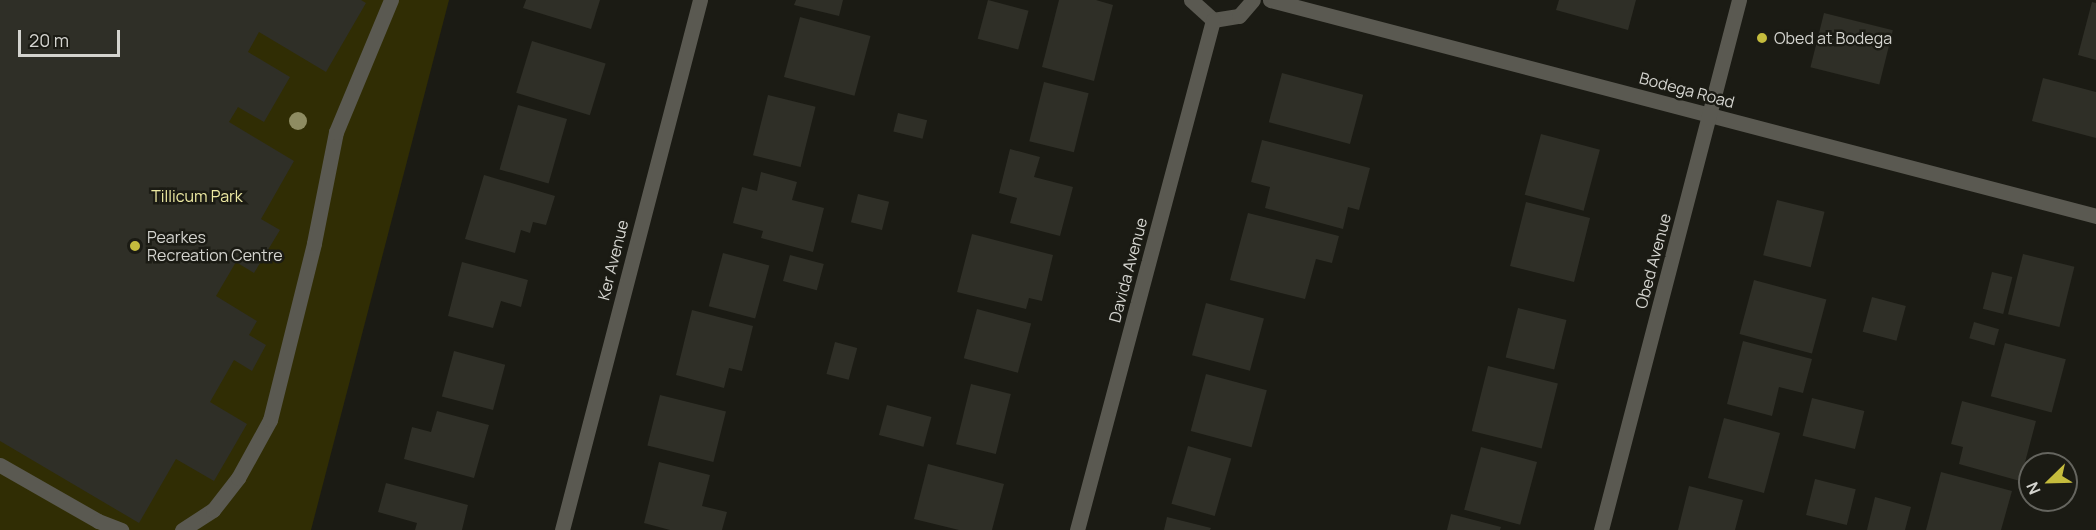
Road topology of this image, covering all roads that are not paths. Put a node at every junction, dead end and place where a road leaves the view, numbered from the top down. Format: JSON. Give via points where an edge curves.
{"nodes":[{"id":1,"x":391,"y":0,"type":"edge"},
{"id":2,"x":700,"y":0,"type":"edge"},
{"id":3,"x":1191,"y":0,"type":"edge"},
{"id":4,"x":1253,"y":0,"type":"edge"},
{"id":5,"x":1270,"y":0,"type":"edge"},
{"id":6,"x":1739,"y":0,"type":"edge"},
{"id":7,"x":1213,"y":20,"type":"junction"},
{"id":8,"x":1709,"y":115,"type":"junction"},
{"id":9,"x":2096,"y":216,"type":"edge"},
{"id":10,"x":0,"y":465,"type":"edge"},
{"id":11,"x":122,"y":530,"type":"edge"},
{"id":12,"x":182,"y":530,"type":"edge"},
{"id":13,"x":562,"y":530,"type":"edge"},
{"id":14,"x":1077,"y":530,"type":"edge"},
{"id":15,"x":1601,"y":530,"type":"edge"}],
"edges":[{"from":1,"to":12,"type":"street","via":[[336,132],[314,243],[270,420],[213,510]]},
{"from":2,"to":13,"type":"street","name":"Ker Avenue"},
{"from":3,"to":7,"type":"street"},
{"from":4,"to":7,"type":"street","via":[[1239,16]]},
{"from":5,"to":8,"type":"street","name":"Bodega Road"},
{"from":6,"to":8,"type":"street","name":"Obed Avenue"},
{"from":7,"to":14,"type":"street","name":"Davida Avenue"},
{"from":8,"to":9,"type":"street","name":"Bodega Road"},
{"from":8,"to":15,"type":"street","name":"Obed Avenue"},
{"from":10,"to":11,"type":"street","via":[[98,521]]}]}
